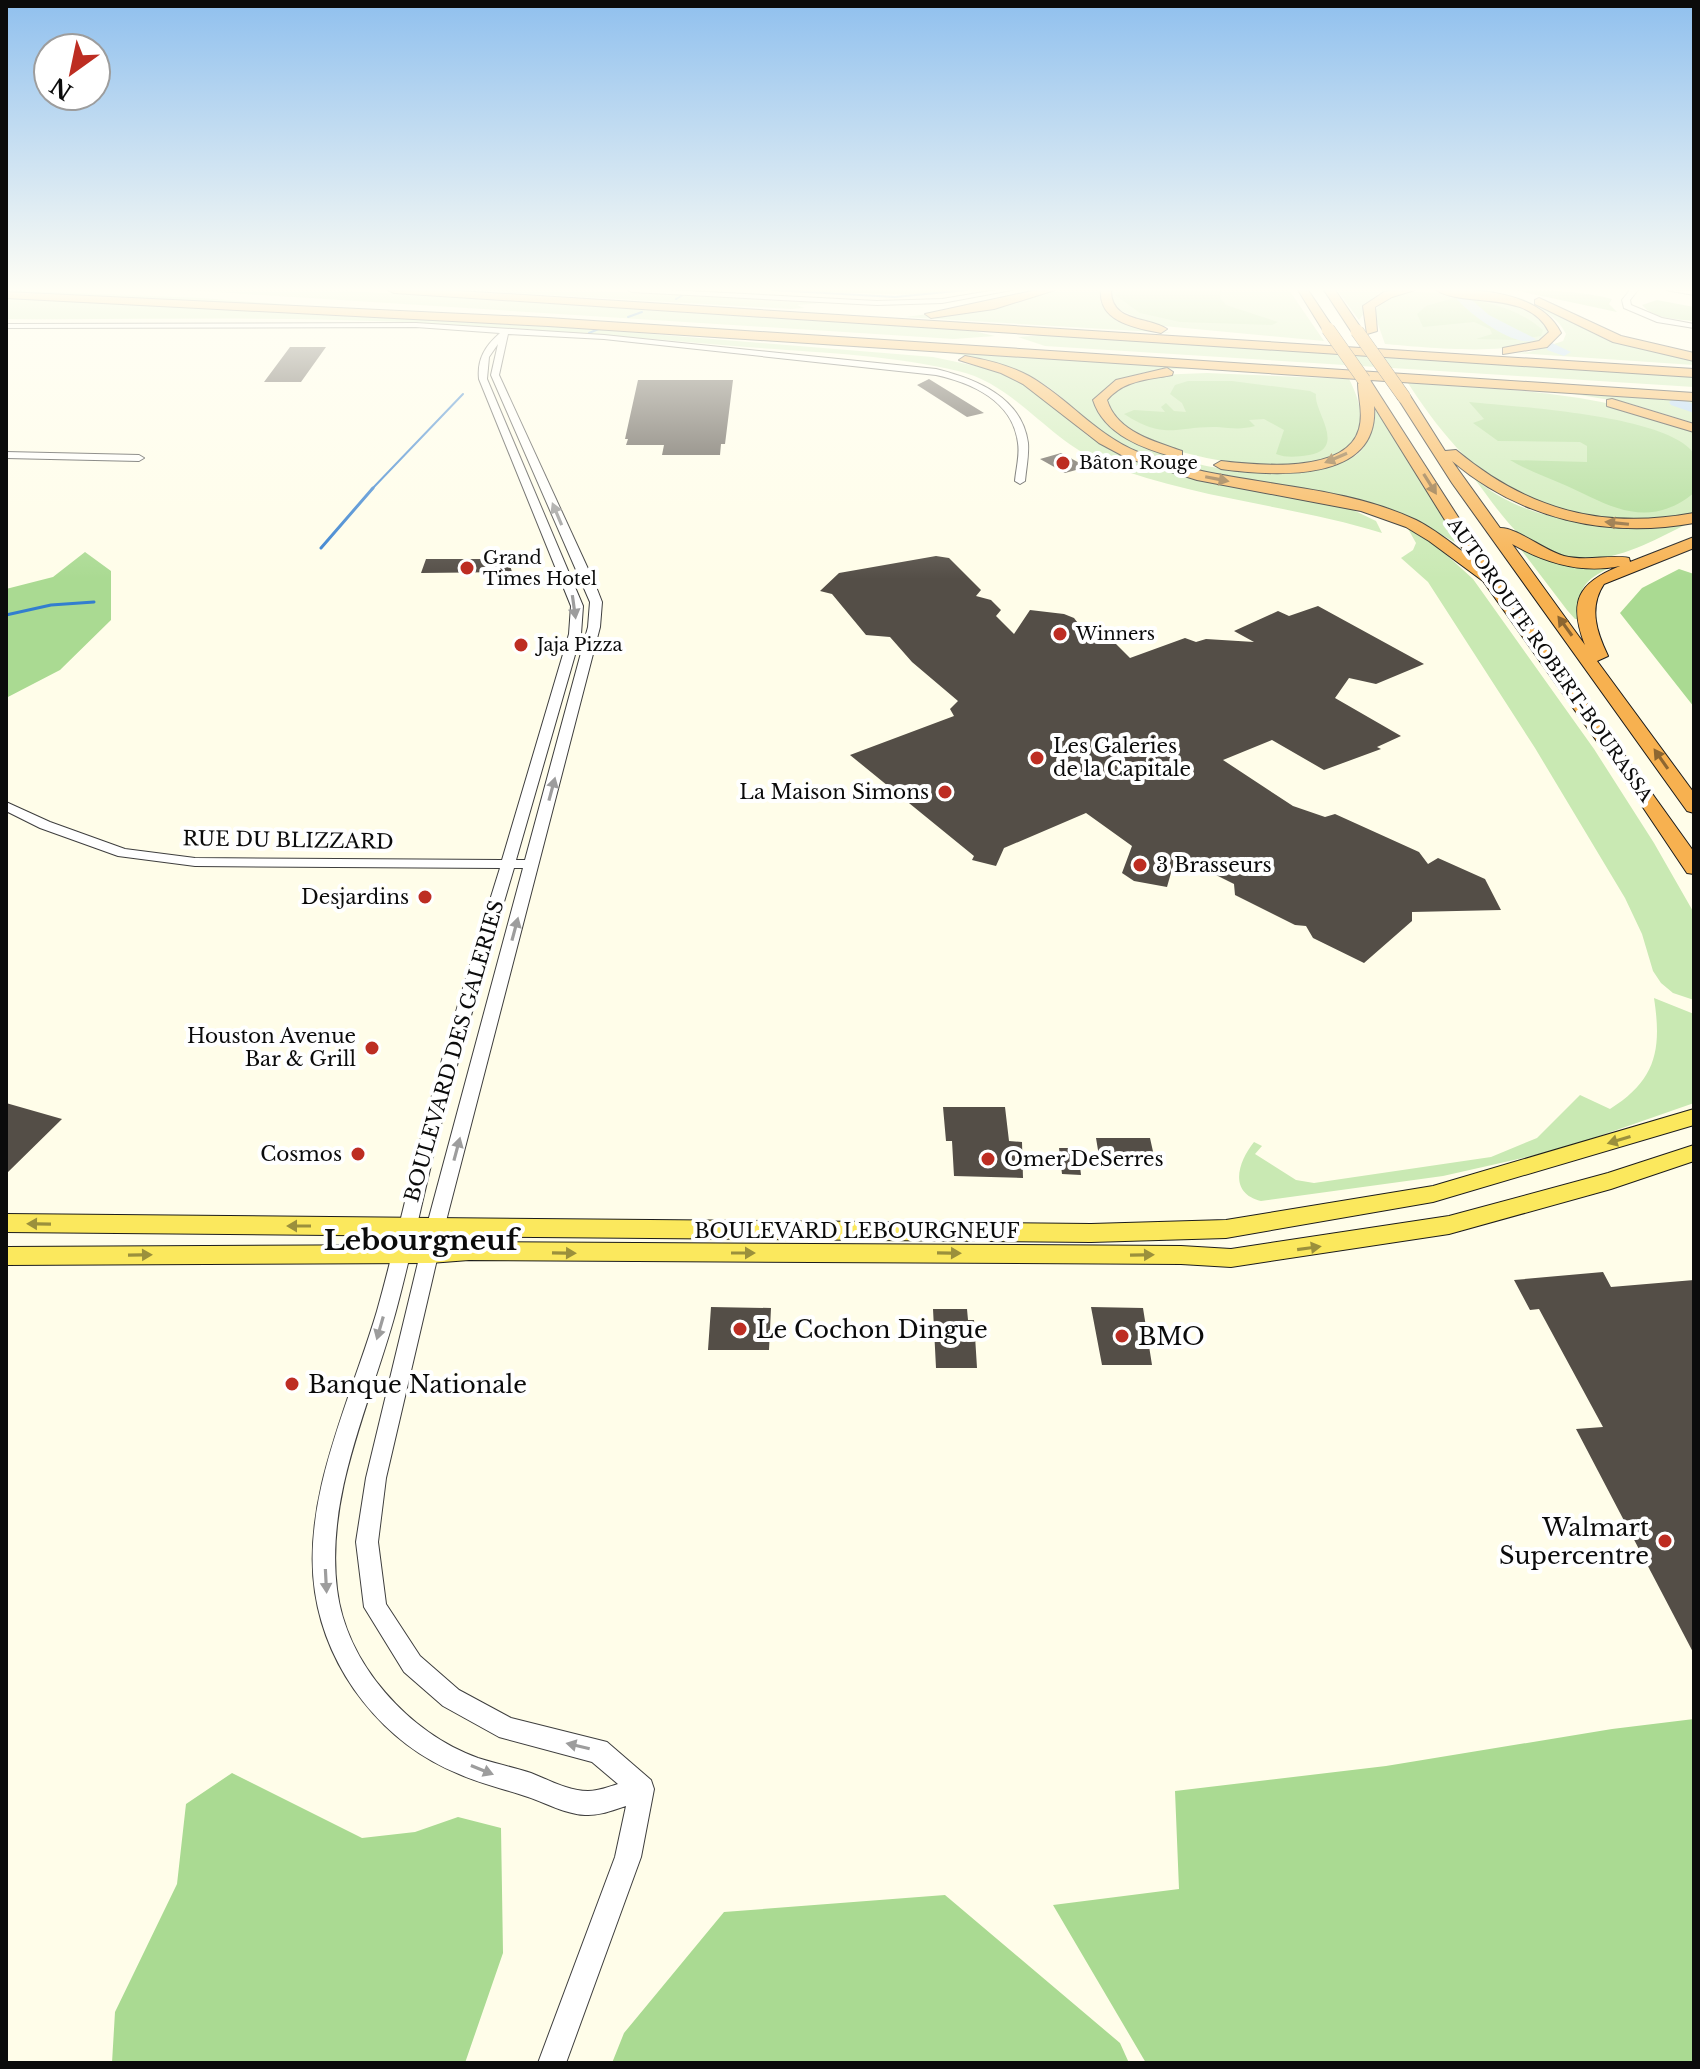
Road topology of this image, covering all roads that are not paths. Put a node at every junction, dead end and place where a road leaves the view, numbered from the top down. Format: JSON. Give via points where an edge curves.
{"nodes":[{"id":1,"x":486,"y":387,"type":"edge"},
{"id":2,"x":500,"y":387,"type":"edge"},
{"id":3,"x":979,"y":387,"type":"edge"},
{"id":4,"x":1035,"y":387,"type":"edge"},
{"id":5,"x":1113,"y":387,"type":"edge"},
{"id":6,"x":1365,"y":387,"type":"edge"},
{"id":7,"x":1396,"y":387,"type":"edge"},
{"id":8,"x":1493,"y":387,"type":"edge"},
{"id":9,"x":1544,"y":387,"type":"edge"},
{"id":10,"x":1641,"y":387,"type":"edge"},
{"id":11,"x":1367,"y":390,"type":"junction"},
{"id":12,"x":1694,"y":390,"type":"edge"},
{"id":13,"x":1694,"y":397,"type":"edge"},
{"id":14,"x":1694,"y":428,"type":"edge"},
{"id":15,"x":1426,"y":429,"type":"junction"},
{"id":16,"x":6,"y":455,"type":"edge"},
{"id":17,"x":139,"y":458,"type":"dead end"},
{"id":18,"x":1020,"y":481,"type":"dead end"},
{"id":19,"x":1694,"y":518,"type":"edge"},
{"id":20,"x":1487,"y":519,"type":"junction"},
{"id":21,"x":1694,"y":528,"type":"edge"},
{"id":22,"x":1694,"y":542,"type":"edge"},
{"id":23,"x":1489,"y":578,"type":"junction"},
{"id":24,"x":1627,"y":711,"type":"junction"},
{"id":25,"x":6,"y":806,"type":"edge"},
{"id":26,"x":1694,"y":807,"type":"edge"},
{"id":27,"x":507,"y":864,"type":"junction"},
{"id":28,"x":532,"y":864,"type":"junction"},
{"id":29,"x":1694,"y":868,"type":"edge"},
{"id":30,"x":1694,"y":1117,"type":"edge"},
{"id":31,"x":1694,"y":1153,"type":"edge"},
{"id":32,"x":6,"y":1223,"type":"edge"},
{"id":33,"x":436,"y":1225,"type":"junction"},
{"id":34,"x":405,"y":1227,"type":"junction"},
{"id":35,"x":400,"y":1253,"type":"junction"},
{"id":36,"x":430,"y":1254,"type":"junction"},
{"id":37,"x":6,"y":1256,"type":"edge"},
{"id":38,"x":642,"y":1789,"type":"junction"},
{"id":39,"x":552,"y":2063,"type":"edge"}],
"edges":[{"from":1,"to":27,"type":"street","name":"BOULEVARD DES GALERIES","one_way":true,"via":[[577,606],[570,654]]},
{"from":28,"to":2,"type":"street","name":"BOULEVARD DES GALERIES","one_way":true,"via":[[596,602]]},
{"from":3,"to":18,"type":"street","via":[[995,395],[1018,426],[1023,443]]},
{"from":4,"to":23,"type":"highway","one_way":true,"via":[[1103,441],[1134,456],[1194,475],[1400,519],[1437,538]]},
{"from":11,"to":5,"type":"highway","one_way":true,"via":[[1366,426],[1355,446],[1333,460],[1281,470],[1214,464],[1159,448],[1105,415],[1100,400]]},
{"from":6,"to":11,"type":"highway","name":"AUTOROUTE ROBERT-BOURASSA","bridge":true},
{"from":7,"to":15,"type":"highway","name":"AUTOROUTE ROBERT-BOURASSA","bridge":true},
{"from":8,"to":14,"type":"highway","via":[[1604,401]]},
{"from":9,"to":13,"type":"highway"},
{"from":10,"to":12,"type":"highway"},
{"from":11,"to":23,"type":"highway","name":"AUTOROUTE ROBERT-BOURASSA","one_way":true},
{"from":19,"to":15,"type":"highway","one_way":true,"via":[[1627,524],[1536,507],[1475,476]]},
{"from":15,"to":20,"type":"highway","name":"AUTOROUTE ROBERT-BOURASSA"},
{"from":16,"to":17,"type":"street"},
{"from":20,"to":21,"type":"highway","via":[[1536,552],[1588,564],[1629,560]]},
{"from":24,"to":20,"type":"highway","name":"AUTOROUTE ROBERT-BOURASSA","one_way":true},
{"from":22,"to":24,"type":"highway","via":[[1598,581],[1588,591],[1588,632]]},
{"from":23,"to":29,"type":"highway","name":"AUTOROUTE ROBERT-BOURASSA"},
{"from":26,"to":24,"type":"highway","name":"AUTOROUTE ROBERT-BOURASSA","one_way":true},
{"from":25,"to":27,"type":"street","name":"RUE DU BLIZZARD","via":[[123,853],[195,862]]},
{"from":27,"to":28,"type":"street","name":"RUE DU BLIZZARD"},
{"from":27,"to":34,"type":"street","name":"BOULEVARD DES GALERIES"},
{"from":33,"to":28,"type":"street","name":"BOULEVARD DES GALERIES","one_way":true},
{"from":30,"to":33,"type":"main road","name":"BOULEVARD LEBOURGNEUF","one_way":true,"via":[[1433,1194],[1226,1229],[1104,1233]]},
{"from":36,"to":31,"type":"main road","name":"BOULEVARD LEBOURGNEUF","one_way":true,"via":[[871,1252],[1231,1258],[1449,1225]]},
{"from":34,"to":32,"type":"main road","name":"BOULEVARD LEBOURGNEUF","one_way":true},
{"from":33,"to":34,"type":"main road","name":"BOULEVARD LEBOURGNEUF"},
{"from":33,"to":36,"type":"street","name":"BOULEVARD DES GALERIES"},
{"from":34,"to":35,"type":"street","name":"BOULEVARD DES GALERIES"},
{"from":35,"to":36,"type":"main road","name":"BOULEVARD LEBOURGNEUF"},
{"from":37,"to":35,"type":"main road","name":"BOULEVARD LEBOURGNEUF","one_way":true},
{"from":35,"to":38,"type":"street","name":"BOULEVARD DES GALERIES","one_way":true,"via":[[325,1531],[325,1589],[336,1635],[371,1696],[429,1746],[484,1772],[586,1803]]},
{"from":38,"to":36,"type":"street","name":"BOULEVARD DES GALERIES","one_way":true,"via":[[598,1751],[507,1729],[451,1698],[412,1664],[375,1607],[367,1542],[376,1478]]},
{"from":38,"to":39,"type":"street","via":[[628,1857]]}]}
